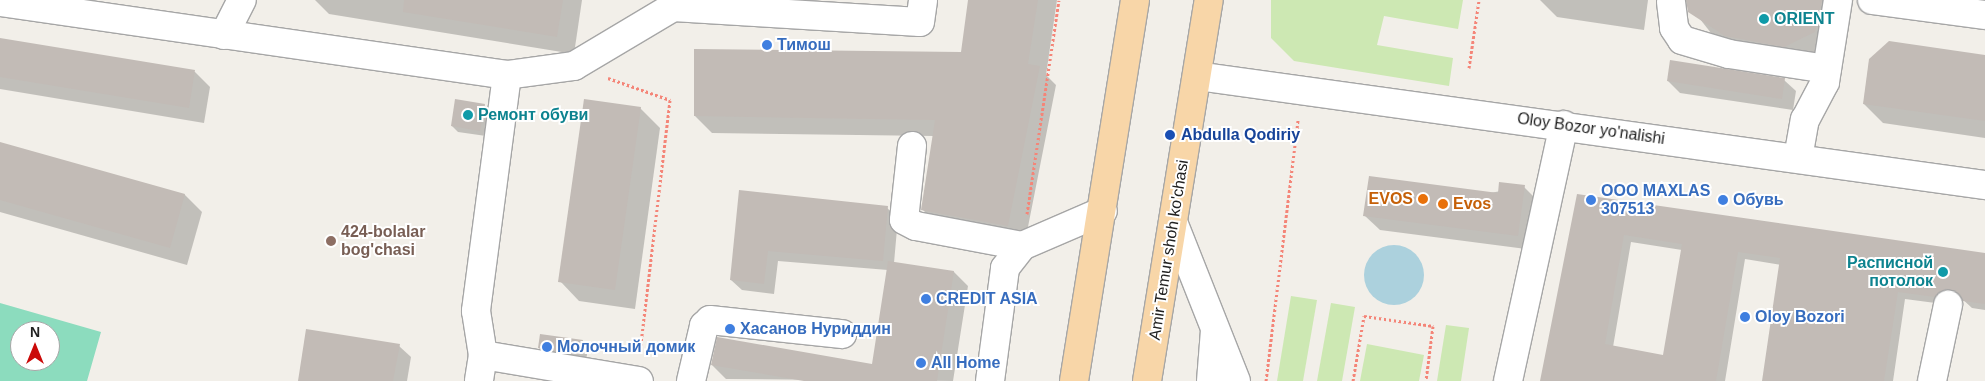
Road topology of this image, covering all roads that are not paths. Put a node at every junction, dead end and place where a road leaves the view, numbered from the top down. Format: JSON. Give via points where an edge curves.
{"nodes":[{"id":1,"x":242,"y":0,"type":"edge"},
{"id":2,"x":923,"y":0,"type":"edge"},
{"id":3,"x":1135,"y":0,"type":"edge"},
{"id":4,"x":1209,"y":0,"type":"edge"},
{"id":5,"x":1838,"y":0,"type":"edge"},
{"id":6,"x":1872,"y":0,"type":"edge"},
{"id":7,"x":0,"y":2,"type":"edge"},
{"id":8,"x":1671,"y":2,"type":"dead end"},
{"id":9,"x":673,"y":4,"type":"edge"},
{"id":10,"x":78,"y":6,"type":"edge"},
{"id":11,"x":1985,"y":15,"type":"edge"},
{"id":12,"x":224,"y":36,"type":"junction"},
{"id":13,"x":1827,"y":69,"type":"junction"},
{"id":14,"x":507,"y":75,"type":"junction"},
{"id":15,"x":1197,"y":76,"type":"junction"},
{"id":16,"x":1564,"y":125,"type":"junction"},
{"id":17,"x":912,"y":146,"type":"dead end"},
{"id":18,"x":1798,"y":158,"type":"junction"},
{"id":19,"x":1985,"y":185,"type":"edge"},
{"id":20,"x":1103,"y":211,"type":"junction"},
{"id":21,"x":1173,"y":222,"type":"junction"},
{"id":22,"x":1022,"y":246,"type":"junction"},
{"id":23,"x":1948,"y":305,"type":"dead end"},
{"id":24,"x":1216,"y":324,"type":"junction"},
{"id":25,"x":842,"y":334,"type":"dead end"},
{"id":26,"x":481,"y":368,"type":"edge"},
{"id":27,"x":638,"y":381,"type":"edge"},
{"id":28,"x":691,"y":381,"type":"edge"},
{"id":29,"x":990,"y":381,"type":"edge"},
{"id":30,"x":1074,"y":381,"type":"edge"},
{"id":31,"x":1147,"y":381,"type":"edge"},
{"id":32,"x":1211,"y":381,"type":"edge"},
{"id":33,"x":1236,"y":381,"type":"edge"},
{"id":34,"x":1508,"y":381,"type":"edge"},
{"id":35,"x":1932,"y":381,"type":"edge"}],
"edges":[{"from":1,"to":12,"type":"street"},
{"from":2,"to":9,"type":"street","via":[[920,22]]},
{"from":3,"to":20,"type":"main road"},
{"from":4,"to":15,"type":"main road","name":"Amir Temur shoh ko'chasi"},
{"from":5,"to":13,"type":"street"},
{"from":6,"to":11,"type":"street"},
{"from":7,"to":10,"type":"street"},
{"from":8,"to":13,"type":"street","via":[[1674,28],[1682,40],[1729,54]]},
{"from":9,"to":14,"type":"street","via":[[574,66]]},
{"from":10,"to":12,"type":"street"},
{"from":12,"to":14,"type":"street"},
{"from":13,"to":18,"type":"street","via":[[1818,98],[1805,120]]},
{"from":14,"to":26,"type":"street","via":[[476,311]]},
{"from":15,"to":16,"type":"street","name":"Oloy Bozor yo'nalishi"},
{"from":15,"to":21,"type":"main road","name":"Amir Temur shoh ko'chasi"},
{"from":16,"to":18,"type":"street","name":"Oloy Bozor yo'nalishi"},
{"from":16,"to":34,"type":"street"},
{"from":17,"to":22,"type":"street","via":[[904,220]]},
{"from":18,"to":19,"type":"street","name":"Oloy Bozor yo'nalishi"},
{"from":20,"to":22,"type":"street"},
{"from":20,"to":30,"type":"main road"},
{"from":21,"to":24,"type":"street"},
{"from":21,"to":31,"type":"main road","name":"Amir Temur shoh ko'chasi"},
{"from":22,"to":29,"type":"street","via":[[1005,268]]},
{"from":23,"to":35,"type":"street"},
{"from":24,"to":32,"type":"street"},
{"from":24,"to":33,"type":"street"},
{"from":25,"to":28,"type":"street","via":[[710,320],[704,326]]},
{"from":26,"to":27,"type":"street"}]}
